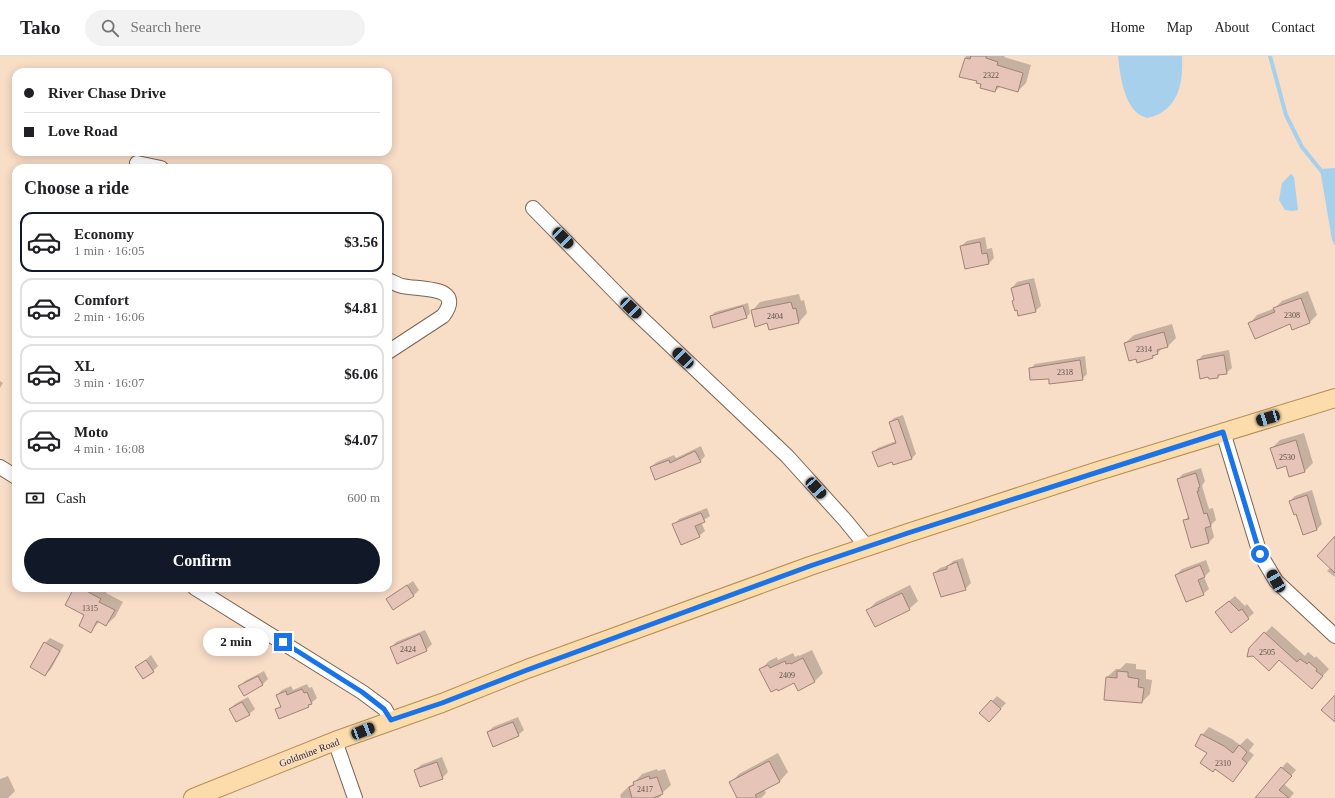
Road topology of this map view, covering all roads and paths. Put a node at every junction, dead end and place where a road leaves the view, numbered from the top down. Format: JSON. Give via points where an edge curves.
{"nodes":[{"id":1,"x":138,"y":163,"type":"dead end"},
{"id":2,"x":143,"y":164,"type":"edge"},
{"id":3,"x":533,"y":208,"type":"dead end"},
{"id":4,"x":392,"y":282,"type":"edge"},
{"id":5,"x":392,"y":349,"type":"edge"},
{"id":6,"x":1335,"y":398,"type":"edge"},
{"id":7,"x":1223,"y":432,"type":"junction"},
{"id":8,"x":0,"y":467,"type":"edge"},
{"id":9,"x":12,"y":474,"type":"edge"},
{"id":10,"x":867,"y":547,"type":"junction"},
{"id":11,"x":201,"y":592,"type":"edge"},
{"id":12,"x":1335,"y":636,"type":"edge"},
{"id":13,"x":391,"y":720,"type":"junction"},
{"id":14,"x":335,"y":741,"type":"junction"},
{"id":15,"x":193,"y":798,"type":"edge"},
{"id":16,"x":355,"y":798,"type":"edge"}],
"edges":[{"from":1,"to":2,"type":"street"},
{"from":3,"to":10,"type":"street","via":[[637,313],[787,456],[846,520]]},
{"from":4,"to":5,"type":"street","via":[[402,286],[444,293],[448,297],[449,308],[443,316]]},
{"from":6,"to":7,"type":"main road","name":"Goldmine Road"},
{"from":7,"to":10,"type":"main road","name":"Goldmine Road"},
{"from":7,"to":12,"type":"street","via":[[1260,554],[1276,581]]},
{"from":8,"to":9,"type":"street"},
{"from":10,"to":13,"type":"main road","name":"Goldmine Road","via":[[682,612]]},
{"from":11,"to":13,"type":"street","via":[[362,692],[384,709]]},
{"from":13,"to":14,"type":"main road","name":"Goldmine Road"},
{"from":14,"to":15,"type":"main road","name":"Goldmine Road"},
{"from":14,"to":16,"type":"street"}]}
